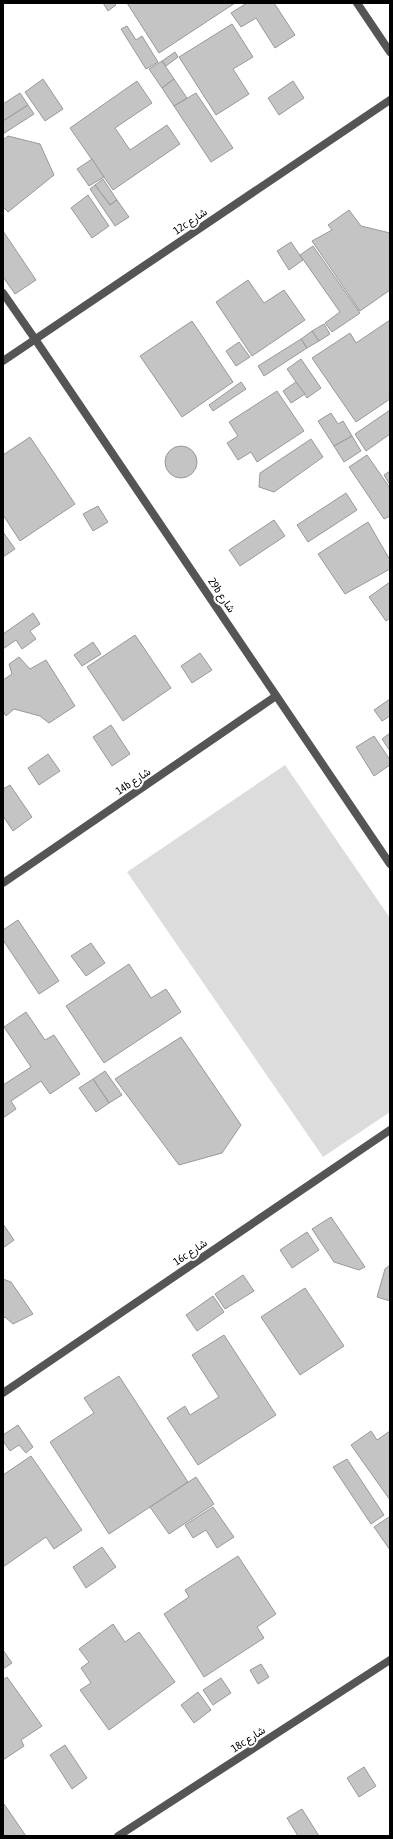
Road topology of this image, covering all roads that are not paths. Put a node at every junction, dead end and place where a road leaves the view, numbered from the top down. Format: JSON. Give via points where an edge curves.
{"nodes":[{"id":1,"x":357,"y":3,"type":"edge"},
{"id":2,"x":390,"y":52,"type":"edge"},
{"id":3,"x":390,"y":100,"type":"edge"},
{"id":4,"x":3,"y":293,"type":"edge"},
{"id":5,"x":35,"y":339,"type":"junction"},
{"id":6,"x":3,"y":361,"type":"edge"},
{"id":7,"x":276,"y":696,"type":"junction"},
{"id":8,"x":390,"y":864,"type":"edge"},
{"id":9,"x":3,"y":883,"type":"edge"},
{"id":10,"x":390,"y":1130,"type":"edge"},
{"id":11,"x":3,"y":1393,"type":"edge"},
{"id":12,"x":390,"y":1660,"type":"edge"},
{"id":13,"x":118,"y":1836,"type":"edge"}],
"edges":[{"from":1,"to":2,"type":"street"},
{"from":3,"to":5,"type":"street","name":"12c شارع"},
{"from":4,"to":5,"type":"street","name":"29b شارع"},
{"from":5,"to":6,"type":"street","name":"12c شارع"},
{"from":5,"to":7,"type":"street","name":"29b شارع"},
{"from":7,"to":8,"type":"street","name":"29b شارع"},
{"from":7,"to":9,"type":"street","name":"14b شارع"},
{"from":10,"to":11,"type":"street","name":"16c شارع"},
{"from":12,"to":13,"type":"street","name":"18c شارع"}]}
